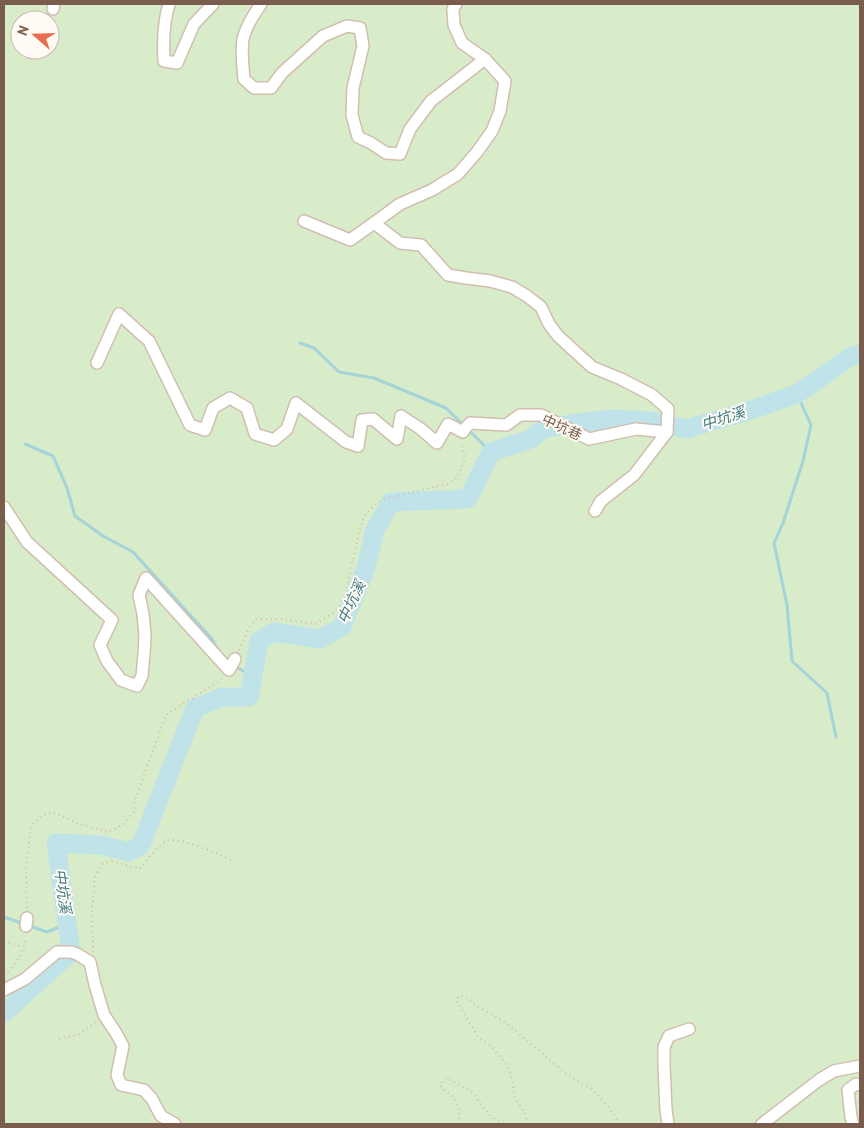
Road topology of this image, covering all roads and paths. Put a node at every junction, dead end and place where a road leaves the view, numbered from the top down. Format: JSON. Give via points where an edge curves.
{"nodes":[{"id":1,"x":169,"y":4,"type":"edge"},
{"id":2,"x":212,"y":4,"type":"edge"},
{"id":3,"x":261,"y":4,"type":"edge"},
{"id":4,"x":456,"y":4,"type":"edge"},
{"id":5,"x":485,"y":59,"type":"junction"},
{"id":6,"x":304,"y":221,"type":"dead end"},
{"id":7,"x":374,"y":223,"type":"junction"},
{"id":8,"x":97,"y":363,"type":"dead end"},
{"id":9,"x":465,"y":429,"type":"junction"},
{"id":10,"x":667,"y":431,"type":"junction"},
{"id":11,"x":4,"y":507,"type":"edge"},
{"id":12,"x":595,"y":511,"type":"dead end"},
{"id":13,"x":235,"y":659,"type":"joint"},
{"id":14,"x":229,"y":670,"type":"junction"},
{"id":15,"x":234,"y":861,"type":"dead end"},
{"id":16,"x":4,"y":941,"type":"edge"},
{"id":17,"x":23,"y":947,"type":"junction"},
{"id":18,"x":90,"y":962,"type":"junction"},
{"id":19,"x":4,"y":974,"type":"edge"},
{"id":20,"x":4,"y":990,"type":"edge"},
{"id":21,"x":104,"y":1015,"type":"junction"},
{"id":22,"x":689,"y":1029,"type":"dead end"},
{"id":23,"x":59,"y":1039,"type":"dead end"},
{"id":24,"x":860,"y":1066,"type":"edge"},
{"id":25,"x":860,"y":1085,"type":"edge"},
{"id":26,"x":175,"y":1124,"type":"edge"},
{"id":27,"x":458,"y":1124,"type":"edge"},
{"id":28,"x":504,"y":1124,"type":"edge"},
{"id":29,"x":528,"y":1124,"type":"edge"},
{"id":30,"x":620,"y":1124,"type":"edge"},
{"id":31,"x":668,"y":1124,"type":"edge"},
{"id":32,"x":762,"y":1124,"type":"edge"},
{"id":33,"x":853,"y":1124,"type":"edge"}],
"edges":[{"from":1,"to":2,"type":"street","via":[[165,17],[164,61],[177,63],[194,24]]},
{"from":3,"to":5,"type":"street","via":[[243,38],[244,79],[254,88],[271,88],[282,73],[323,36],[347,26],[360,28],[363,46],[353,88],[352,115],[358,137],[386,153],[400,154],[410,129],[431,101]]},
{"from":4,"to":5,"type":"street","via":[[453,9],[454,25],[462,43]]},
{"from":5,"to":7,"type":"street","via":[[505,81],[500,111],[492,131],[458,174],[400,204]]},
{"from":6,"to":7,"type":"street","via":[[350,240]]},
{"from":7,"to":10,"type":"street","via":[[400,243],[421,245],[448,275],[490,280],[527,296],[541,307],[558,336],[592,367],[652,395],[668,409]]},
{"from":8,"to":9,"type":"street","name":"中坑巷","via":[[119,314],[149,341],[190,424],[205,430],[213,408],[230,398],[247,408],[255,434],[274,440],[287,428],[296,403],[346,442],[358,446],[362,420],[373,419],[397,439],[401,416],[437,443],[448,424]]},
{"from":9,"to":10,"type":"street","name":"中坑巷","via":[[506,425],[520,415],[541,415],[589,439],[636,429]]},
{"from":9,"to":13,"type":"path","via":[[460,438],[465,458],[458,477],[447,484],[378,502],[366,513],[345,596],[335,612],[314,624],[257,619],[245,635]]},
{"from":10,"to":12,"type":"street","via":[[634,474],[600,501]]},
{"from":11,"to":14,"type":"street","via":[[27,542],[112,620],[100,646],[121,680],[137,686],[142,676],[145,636],[139,595],[146,578]]},
{"from":13,"to":14,"type":"street"},
{"from":14,"to":17,"type":"path","via":[[215,684],[166,716],[134,802],[134,811],[124,824],[108,832],[52,812],[31,826]]},
{"from":15,"to":18,"type":"path","via":[[181,840],[168,840],[140,869],[112,861],[102,864],[95,876],[92,910],[94,949]]},
{"from":16,"to":17,"type":"path"},
{"from":17,"to":19,"type":"path","via":[[20,956]]},
{"from":18,"to":20,"type":"street","via":[[71,952],[57,952],[25,979]]},
{"from":18,"to":21,"type":"street"},
{"from":21,"to":23,"type":"path","via":[[79,1034]]},
{"from":21,"to":26,"type":"street","via":[[123,1046],[117,1075],[121,1085],[144,1090],[161,1116]]},
{"from":22,"to":31,"type":"street","via":[[669,1036],[664,1047]]},
{"from":24,"to":32,"type":"street","via":[[834,1071]]},
{"from":25,"to":33,"type":"street","via":[[848,1090]]},
{"from":27,"to":28,"type":"path","via":[[460,1110],[454,1098],[441,1088],[446,1078],[473,1093],[484,1109]]},
{"from":29,"to":30,"type":"path","via":[[515,1099],[508,1066],[492,1047],[478,1037],[456,1000],[459,996],[506,1023],[570,1077],[592,1088]]}]}
